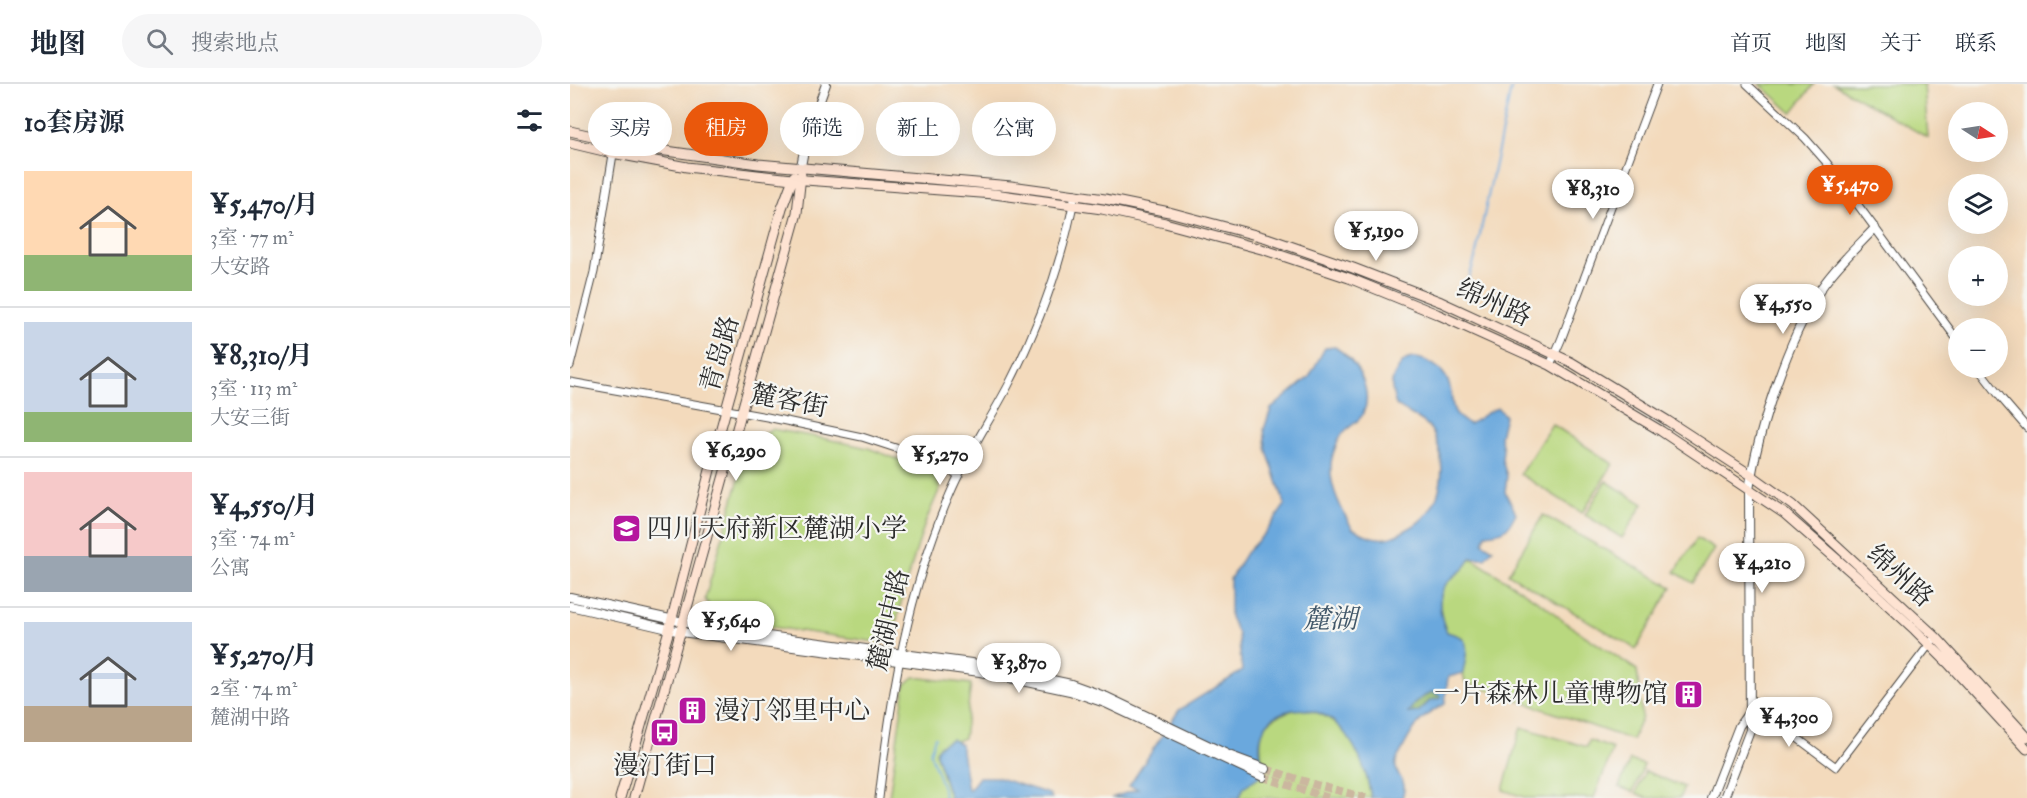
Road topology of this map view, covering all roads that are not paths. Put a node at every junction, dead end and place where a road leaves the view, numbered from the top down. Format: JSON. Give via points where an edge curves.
{"nodes":[{"id":1,"x":826,"y":84,"type":"edge"},
{"id":2,"x":1657,"y":84,"type":"edge"},
{"id":3,"x":1746,"y":84,"type":"edge"},
{"id":4,"x":570,"y":131,"type":"edge"},
{"id":5,"x":588,"y":135,"type":"edge"},
{"id":6,"x":570,"y":143,"type":"edge"},
{"id":7,"x":588,"y":147,"type":"edge"},
{"id":8,"x":672,"y":152,"type":"edge"},
{"id":9,"x":612,"y":156,"type":"edge"},
{"id":10,"x":628,"y":156,"type":"edge"},
{"id":11,"x":801,"y":166,"type":"junction"},
{"id":12,"x":797,"y":179,"type":"junction"},
{"id":13,"x":1074,"y":199,"type":"junction"},
{"id":14,"x":1875,"y":228,"type":"junction"},
{"id":15,"x":1948,"y":327,"type":"edge"},
{"id":16,"x":1554,"y":353,"type":"junction"},
{"id":17,"x":1550,"y":365,"type":"junction"},
{"id":18,"x":570,"y":366,"type":"edge"},
{"id":19,"x":1986,"y":378,"type":"edge"},
{"id":20,"x":570,"y":382,"type":"edge"},
{"id":21,"x":726,"y":410,"type":"junction"},
{"id":22,"x":741,"y":413,"type":"junction"},
{"id":23,"x":2027,"y":428,"type":"edge"},
{"id":24,"x":959,"y":475,"type":"junction"},
{"id":25,"x":1751,"y":475,"type":"junction"},
{"id":26,"x":1749,"y":490,"type":"junction"},
{"id":27,"x":570,"y":597,"type":"edge"},
{"id":28,"x":570,"y":606,"type":"edge"},
{"id":29,"x":670,"y":625,"type":"junction"},
{"id":30,"x":683,"y":628,"type":"junction"},
{"id":31,"x":1936,"y":637,"type":"junction"},
{"id":32,"x":1929,"y":645,"type":"junction"},
{"id":33,"x":900,"y":658,"type":"junction"},
{"id":34,"x":1750,"y":712,"type":"junction"},
{"id":35,"x":2027,"y":737,"type":"edge"},
{"id":36,"x":2027,"y":749,"type":"edge"},
{"id":37,"x":1264,"y":773,"type":"tunnel mouth"},
{"id":38,"x":620,"y":798,"type":"edge"},
{"id":39,"x":634,"y":798,"type":"edge"},
{"id":40,"x":879,"y":798,"type":"edge"},
{"id":41,"x":1712,"y":798,"type":"edge"},
{"id":42,"x":1724,"y":798,"type":"edge"}],
"edges":[{"from":1,"to":11,"type":"street","name":"青岛路"},
{"from":2,"to":16,"type":"street"},
{"from":3,"to":14,"type":"street","via":[[1812,146]]},
{"from":4,"to":5,"type":"main road","name":"绵州路"},
{"from":6,"to":7,"type":"main road","name":"绵州路"},
{"from":8,"to":11,"type":"main road","name":"绵州路"},
{"from":9,"to":18,"type":"street","via":[[594,272]]},
{"from":10,"to":12,"type":"main road","name":"绵州路"},
{"from":11,"to":12,"type":"main road","name":"青岛路"},
{"from":11,"to":13,"type":"main road","name":"绵州路"},
{"from":12,"to":13,"type":"main road","name":"绵州路"},
{"from":12,"to":21,"type":"main road","name":"青岛路"},
{"from":12,"to":22,"type":"main road","name":"青岛路","via":[[796,213]]},
{"from":13,"to":16,"type":"main road","name":"绵州路","via":[[1169,212],[1267,238],[1442,302]]},
{"from":13,"to":17,"type":"main road","name":"绵州路","via":[[1265,250],[1338,275]]},
{"from":13,"to":24,"type":"street","name":"麓湖中路","via":[[1039,317],[1008,385]]},
{"from":14,"to":15,"type":"street"},
{"from":14,"to":25,"type":"street","via":[[1823,286],[1804,320],[1784,364]]},
{"from":16,"to":17,"type":"street"},
{"from":16,"to":25,"type":"main road","name":"绵州路"},
{"from":17,"to":26,"type":"main road","name":"绵州路","via":[[1661,431]]},
{"from":19,"to":23,"type":"street"},
{"from":20,"to":21,"type":"street","name":"麓客街"},
{"from":21,"to":22,"type":"street","name":"麓客街"},
{"from":21,"to":29,"type":"main road","name":"青岛路"},
{"from":22,"to":24,"type":"street","name":"麓客街","via":[[887,444]]},
{"from":22,"to":30,"type":"main road","name":"青岛路"},
{"from":24,"to":33,"type":"street","name":"麓湖中路","via":[[924,561]]},
{"from":25,"to":26,"type":"street"},
{"from":25,"to":31,"type":"main road","name":"绵州路","via":[[1793,505]]},
{"from":26,"to":32,"type":"main road","name":"绵州路","via":[[1812,537]]},
{"from":26,"to":34,"type":"street"},
{"from":27,"to":29,"type":"street"},
{"from":28,"to":29,"type":"street"},
{"from":29,"to":30,"type":"street"},
{"from":29,"to":38,"type":"main road","name":"青岛路"},
{"from":30,"to":33,"type":"street"},
{"from":30,"to":39,"type":"main road","name":"青岛路"},
{"from":31,"to":32,"type":"street"},
{"from":31,"to":35,"type":"main road","name":"绵州路"},
{"from":32,"to":34,"type":"street","via":[[1836,767],[1769,717]]},
{"from":32,"to":36,"type":"main road","name":"绵州路"},
{"from":33,"to":37,"type":"street","via":[[1070,691],[1142,717]]},
{"from":33,"to":40,"type":"street","name":"麓湖中路"},
{"from":34,"to":41,"type":"street","via":[[1739,726]]},
{"from":34,"to":42,"type":"street","via":[[1750,730]]}]}
